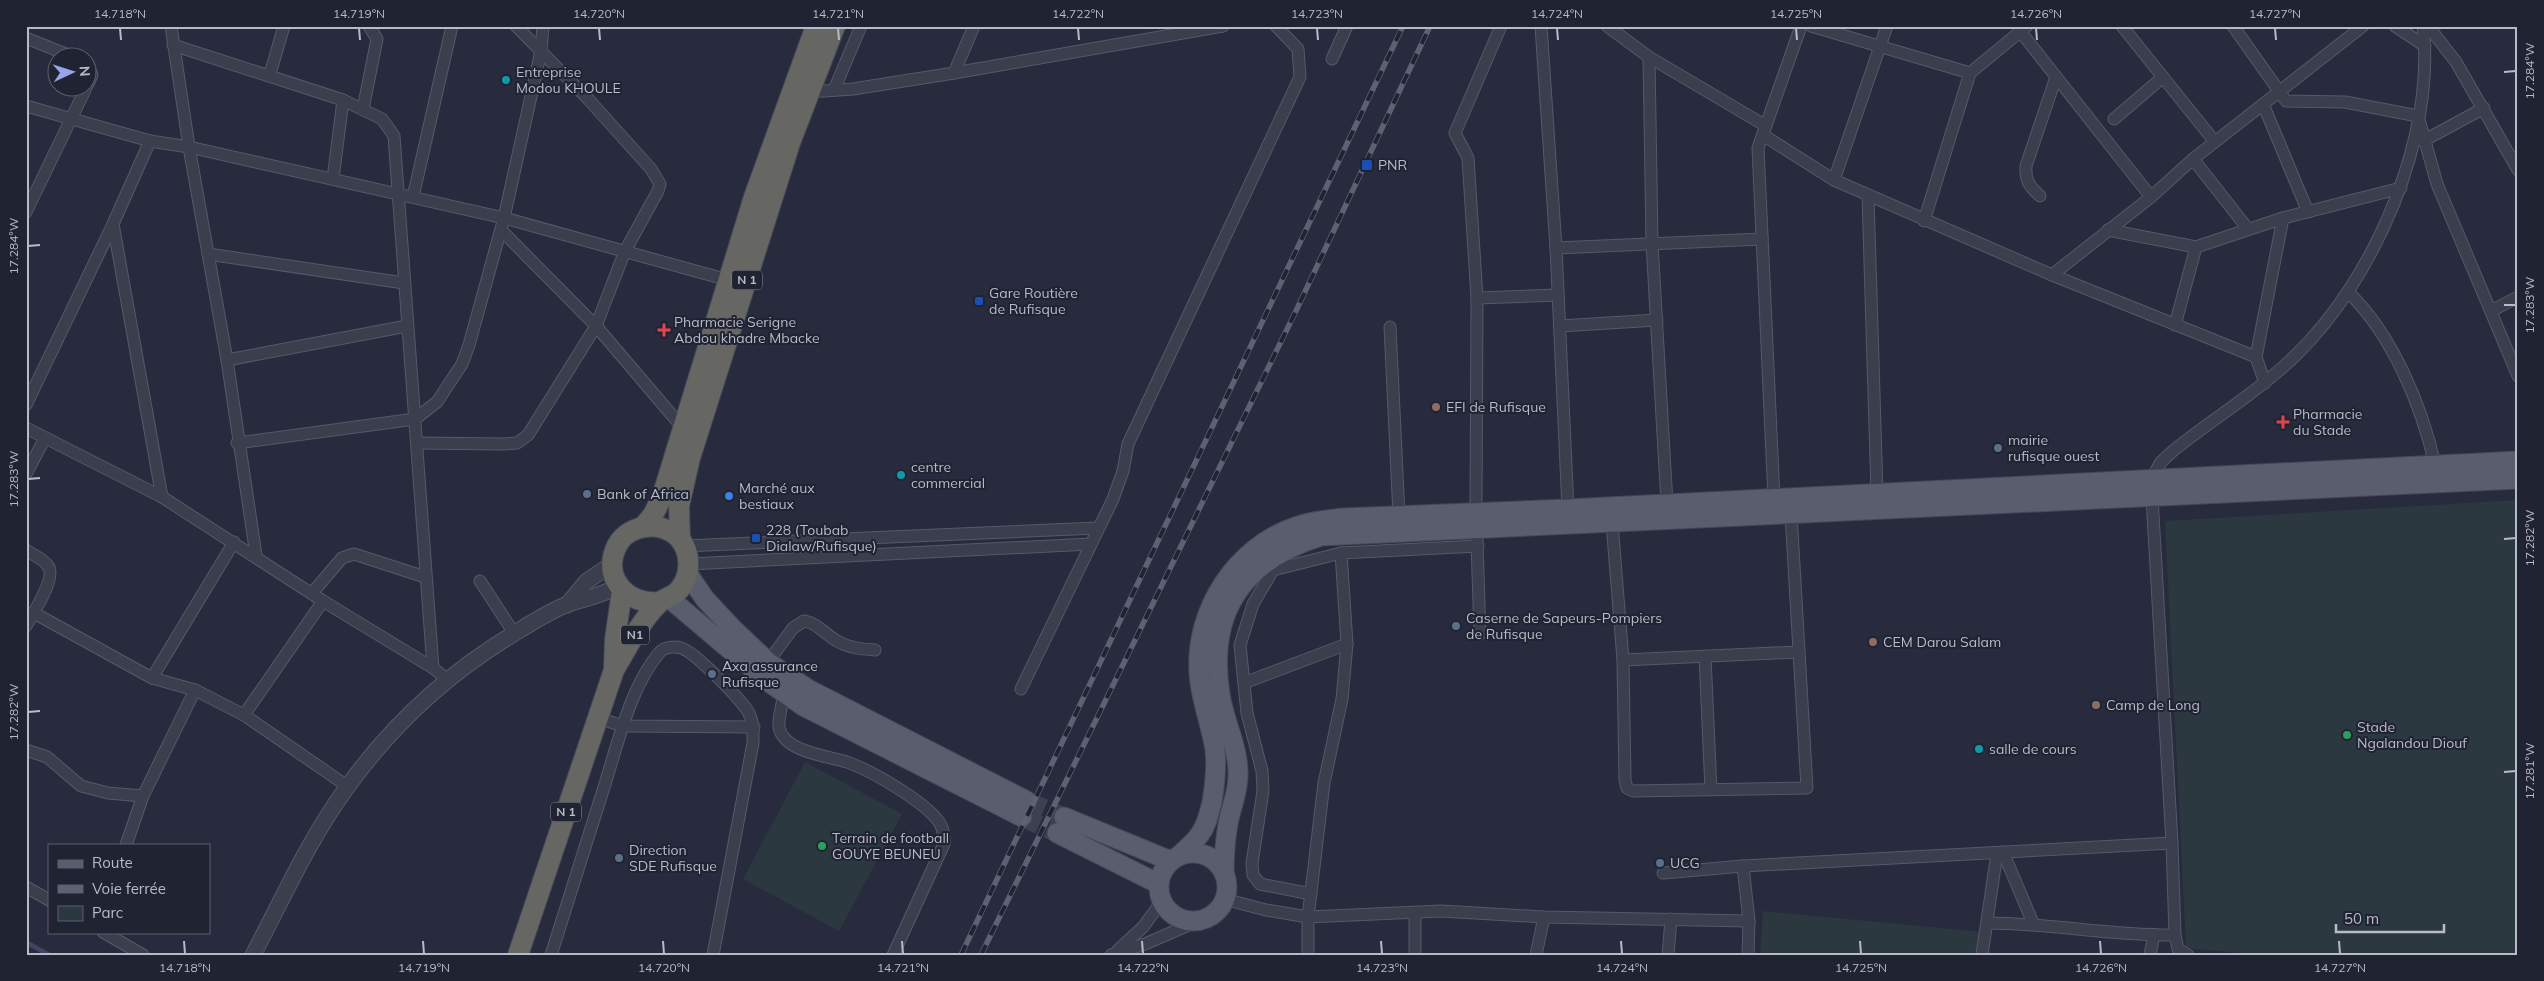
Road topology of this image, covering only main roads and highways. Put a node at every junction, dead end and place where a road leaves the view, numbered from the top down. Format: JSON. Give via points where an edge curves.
{"nodes":[{"id":1,"x":816,"y":26,"type":"edge"},
{"id":2,"x":835,"y":26,"type":"edge"},
{"id":3,"x":2518,"y":461,"type":"edge"},
{"id":4,"x":2518,"y":479,"type":"edge"},
{"id":5,"x":2152,"y":487,"type":"junction"},
{"id":6,"x":642,"y":527,"type":"junction"},
{"id":7,"x":1477,"y":529,"type":"junction"},
{"id":8,"x":685,"y":556,"type":"junction"},
{"id":9,"x":620,"y":588,"type":"junction"},
{"id":10,"x":664,"y":600,"type":"junction"},
{"id":11,"x":614,"y":670,"type":"junction"},
{"id":12,"x":1175,"y":858,"type":"junction"},
{"id":13,"x":1224,"y":874,"type":"junction"},
{"id":14,"x":1160,"y":892,"type":"junction"},
{"id":15,"x":518,"y":955,"type":"edge"}],
"edges":[{"from":1,"to":6,"type":"highway","number":"N 1","via":[[793,84],[728,280],[662,497]]},
{"from":2,"to":8,"type":"highway","number":"N 1","via":[[787,153],[690,458],[679,506]]},
{"from":3,"to":5,"type":"main road"},
{"from":4,"to":5,"type":"main road"},
{"from":5,"to":7,"type":"main road","via":[[1791,514]]},
{"from":5,"to":7,"type":"main road","via":[[1878,493],[1568,509]]},
{"from":6,"to":8,"type":"highway","via":[[659,527]]},
{"from":6,"to":9,"type":"highway","number":"N 1","via":[[631,531],[615,550],[612,564]]},
{"from":7,"to":12,"type":"main road","via":[[1399,515],[1313,521],[1267,540],[1227,578],[1214,600],[1199,646],[1199,673],[1215,748],[1217,778],[1208,818],[1200,834]]},
{"from":7,"to":13,"type":"main road","via":[[1321,536],[1296,544],[1269,559],[1266,569],[1249,577],[1231,601],[1221,628],[1216,656],[1220,696],[1236,751],[1238,777],[1225,843]]},
{"from":8,"to":10,"type":"highway","via":[[678,591]]},
{"from":8,"to":10,"type":"main road","via":[[705,599],[768,662],[808,689],[1024,809],[844,728],[784,693]]},
{"from":9,"to":10,"type":"highway","via":[[639,601]]},
{"from":9,"to":11,"type":"highway","number":"N 1"},
{"from":10,"to":11,"type":"highway","number":"N1","via":[[634,637]]},
{"from":11,"to":15,"type":"highway","number":"N 1"},
{"from":12,"to":13,"type":"main road","via":[[1197,853],[1220,866]]},
{"from":12,"to":14,"type":"main road","via":[[1161,875]]},
{"from":12,"to":14,"type":"main road","via":[[1061,825]]},
{"from":13,"to":14,"type":"main road","via":[[1227,891],[1224,899],[1214,914],[1198,921],[1180,920],[1173,915]]}]}
